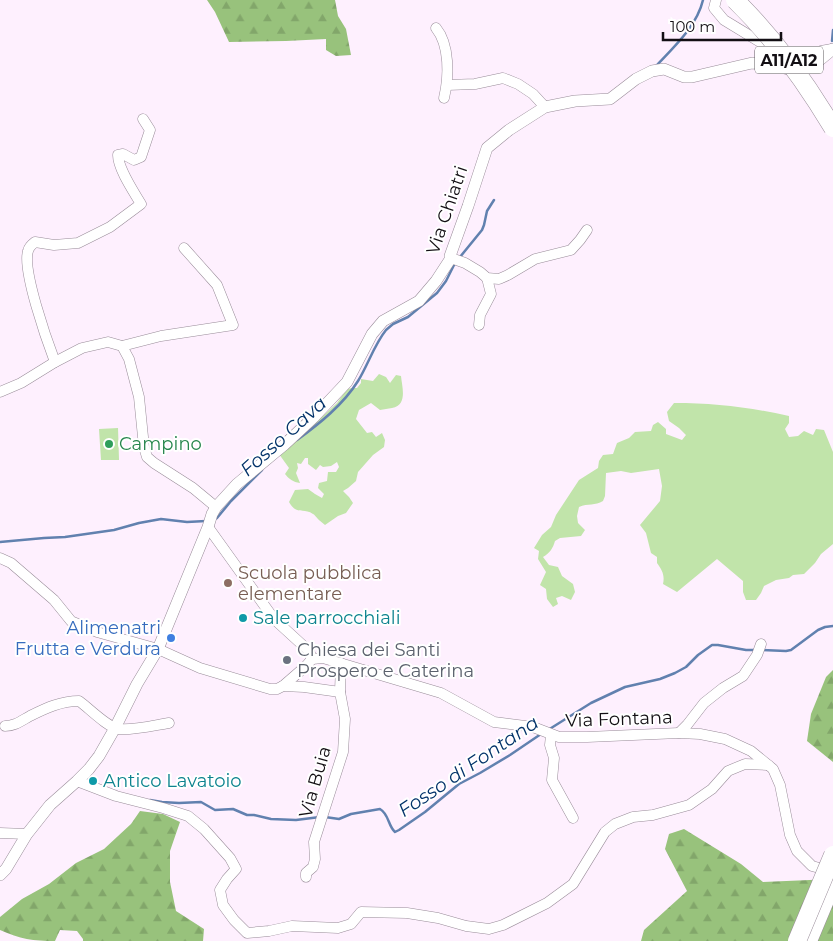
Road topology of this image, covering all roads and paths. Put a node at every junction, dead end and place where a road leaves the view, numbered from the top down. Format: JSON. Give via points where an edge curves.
{"nodes":[{"id":1,"x":716,"y":0,"type":"edge"},
{"id":2,"x":735,"y":0,"type":"edge"},
{"id":3,"x":750,"y":0,"type":"edge"},
{"id":4,"x":436,"y":28,"type":"dead end"},
{"id":5,"x":833,"y":49,"type":"edge"},
{"id":6,"x":447,"y":85,"type":"junction"},
{"id":7,"x":444,"y":98,"type":"dead end"},
{"id":8,"x":833,"y":106,"type":"edge"},
{"id":9,"x":545,"y":108,"type":"junction"},
{"id":10,"x":143,"y":119,"type":"dead end"},
{"id":11,"x":833,"y":128,"type":"edge"},
{"id":12,"x":587,"y":230,"type":"dead end"},
{"id":13,"x":184,"y":248,"type":"dead end"},
{"id":14,"x":452,"y":259,"type":"junction"},
{"id":15,"x":488,"y":278,"type":"junction"},
{"id":16,"x":480,"y":325,"type":"dead end"},
{"id":17,"x":122,"y":346,"type":"junction"},
{"id":18,"x":55,"y":362,"type":"junction"},
{"id":19,"x":0,"y":392,"type":"edge"},
{"id":20,"x":211,"y":518,"type":"junction"},
{"id":21,"x":0,"y":558,"type":"edge"},
{"id":22,"x":760,"y":648,"type":"dead end"},
{"id":23,"x":158,"y":649,"type":"junction"},
{"id":24,"x":312,"y":659,"type":"junction"},
{"id":25,"x":341,"y":663,"type":"junction"},
{"id":26,"x":283,"y":686,"type":"junction"},
{"id":27,"x":340,"y":692,"type":"junction"},
{"id":28,"x":169,"y":723,"type":"dead end"},
{"id":29,"x":5,"y":726,"type":"dead end"},
{"id":30,"x":115,"y":728,"type":"junction"},
{"id":31,"x":547,"y":733,"type":"junction"},
{"id":32,"x":679,"y":733,"type":"junction"},
{"id":33,"x":768,"y":765,"type":"junction"},
{"id":34,"x":77,"y":781,"type":"junction"},
{"id":35,"x":573,"y":818,"type":"dead end"},
{"id":36,"x":0,"y":833,"type":"edge"},
{"id":37,"x":27,"y":834,"type":"junction"},
{"id":38,"x":833,"y":855,"type":"edge"},
{"id":39,"x":833,"y":872,"type":"edge"},
{"id":40,"x":0,"y":875,"type":"edge"},
{"id":41,"x":306,"y":877,"type":"dead end"},
{"id":42,"x":833,"y":881,"type":"edge"},
{"id":43,"x":797,"y":941,"type":"edge"},
{"id":44,"x":808,"y":941,"type":"edge"}],
"edges":[{"from":1,"to":5,"type":"street","via":[[714,8],[724,20],[780,54],[794,59]]},
{"from":2,"to":11,"type":"highway","number":"A11/A12","bridge":true,"via":[[792,65]]},
{"from":3,"to":8,"type":"highway","number":"A11/A12","via":[[792,49]]},
{"from":4,"to":6,"type":"street","via":[[446,51]]},
{"from":5,"to":9,"type":"street","name":"Via Chiatri","via":[[815,64],[796,71],[752,63],[692,77],[664,70],[652,71],[610,99],[575,101]]},
{"from":6,"to":7,"type":"street"},
{"from":6,"to":9,"type":"street","via":[[503,78],[533,94]]},
{"from":9,"to":14,"type":"street","name":"Via Chiatri","via":[[487,148],[450,256]]},
{"from":10,"to":18,"type":"street","via":[[150,130],[141,157],[134,160],[123,154],[118,156],[141,204],[110,227],[78,243],[54,245],[35,242],[27,253],[28,274]]},
{"from":12,"to":15,"type":"street","via":[[571,250],[534,259],[508,275]]},
{"from":13,"to":17,"type":"street","via":[[217,285],[233,324]]},
{"from":14,"to":15,"type":"street","via":[[465,263]]},
{"from":14,"to":20,"type":"street","name":"Via Chiatri","via":[[419,301],[383,321],[372,334],[347,382],[284,446],[237,484]]},
{"from":15,"to":16,"type":"street","via":[[491,294],[480,315]]},
{"from":17,"to":18,"type":"street","via":[[108,342],[82,348]]},
{"from":17,"to":20,"type":"street","via":[[129,359],[139,397],[147,458],[193,488]]},
{"from":18,"to":19,"type":"street"},
{"from":20,"to":23,"type":"street"},
{"from":20,"to":24,"type":"street","via":[[274,619],[309,651]]},
{"from":21,"to":23,"type":"street","via":[[11,563],[54,600],[71,621],[97,632]]},
{"from":22,"to":32,"type":"street","via":[[742,676],[704,703]]},
{"from":23,"to":26,"type":"street","via":[[200,668],[255,685],[270,689]]},
{"from":23,"to":30,"type":"street"},
{"from":24,"to":25,"type":"street","name":"Via Fontana"},
{"from":24,"to":26,"type":"street"},
{"from":25,"to":27,"type":"street","name":"Via Buia"},
{"from":25,"to":31,"type":"street","name":"Via Fontana","via":[[441,693],[494,722],[526,726]]},
{"from":26,"to":27,"type":"street"},
{"from":27,"to":41,"type":"street","name":"Via Buia","via":[[346,719],[343,752],[314,842],[313,867]]},
{"from":28,"to":30,"type":"street"},
{"from":29,"to":30,"type":"street","via":[[13,726],[51,706],[79,701]]},
{"from":30,"to":34,"type":"street","via":[[99,756]]},
{"from":31,"to":32,"type":"street","name":"Via Fontana","via":[[559,737]]},
{"from":31,"to":35,"type":"street","via":[[554,758],[552,780]]},
{"from":32,"to":33,"type":"street","name":"Via Fontana","via":[[725,739],[752,751]]},
{"from":33,"to":34,"type":"street","via":[[745,764],[728,771],[712,789],[689,805],[632,817],[615,824],[605,832],[573,884],[547,903],[504,925],[488,929],[407,913],[361,912],[351,924],[338,928],[292,926],[247,933],[223,905],[220,890],[236,869],[204,829],[188,816],[116,796]]},
{"from":33,"to":39,"type":"street","name":"Via Fontana","via":[[780,785],[790,835],[797,851],[812,866]]},
{"from":34,"to":37,"type":"street","via":[[50,805]]},
{"from":36,"to":37,"type":"street"},
{"from":37,"to":40,"type":"street"},
{"from":38,"to":43,"type":"highway","bridge":true},
{"from":42,"to":44,"type":"highway"}]}
